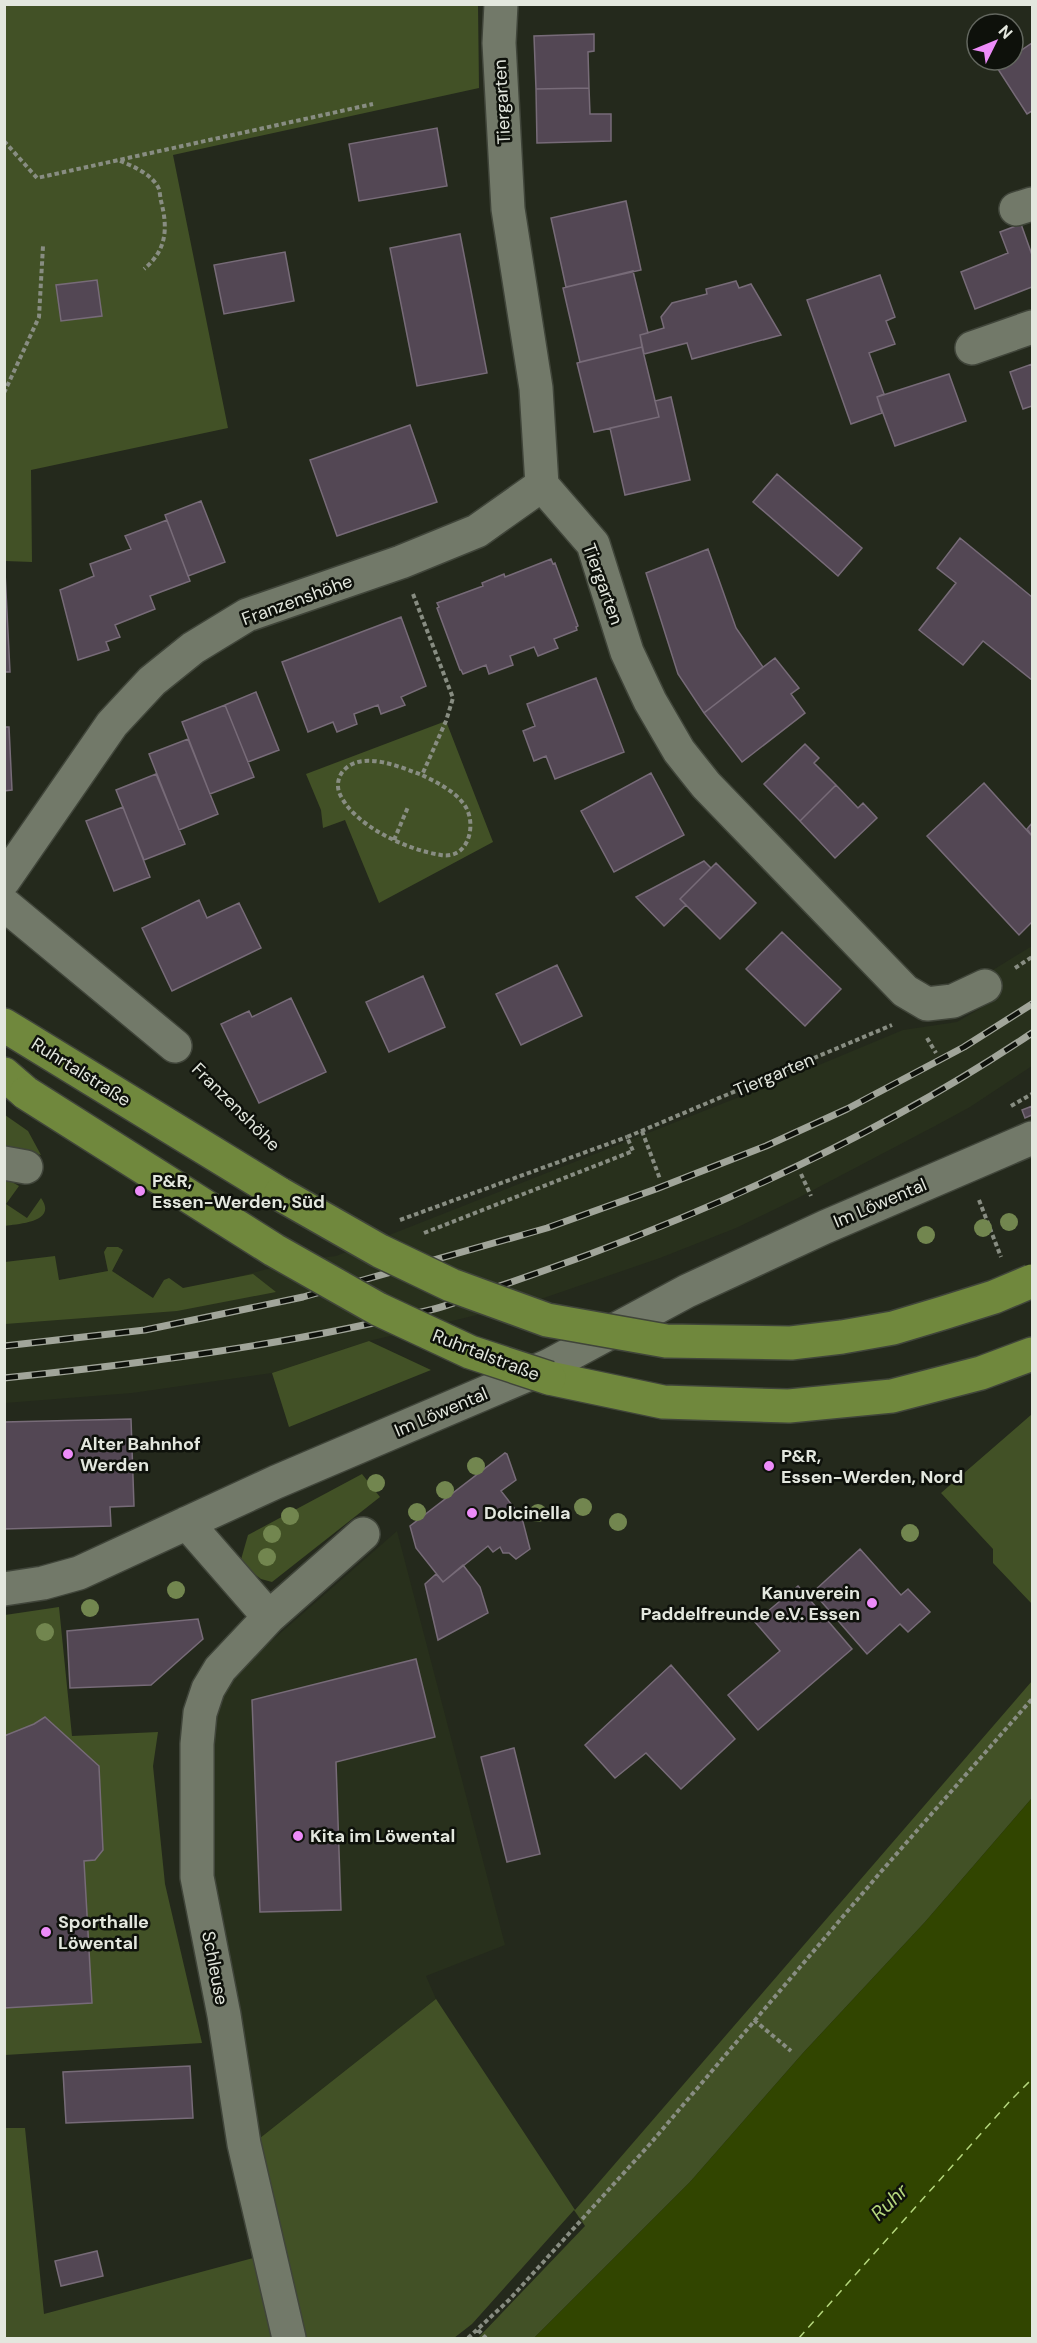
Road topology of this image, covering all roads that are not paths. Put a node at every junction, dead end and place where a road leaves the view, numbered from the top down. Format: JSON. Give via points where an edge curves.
{"nodes":[{"id":1,"x":501,"y":4,"type":"edge"},
{"id":2,"x":1032,"y":327,"type":"edge"},
{"id":3,"x":972,"y":348,"type":"dead end"},
{"id":4,"x":543,"y":485,"type":"junction"},
{"id":5,"x":4,"y":880,"type":"edge"},
{"id":6,"x":4,"y":904,"type":"edge"},
{"id":7,"x":985,"y":986,"type":"dead end"},
{"id":8,"x":4,"y":1025,"type":"edge"},
{"id":9,"x":175,"y":1046,"type":"road end"},
{"id":10,"x":15,"y":1083,"type":"edge"},
{"id":11,"x":1032,"y":1138,"type":"edge"},
{"id":12,"x":1032,"y":1281,"type":"edge"},
{"id":13,"x":1032,"y":1354,"type":"edge"},
{"id":14,"x":187,"y":1523,"type":"junction"},
{"id":15,"x":363,"y":1534,"type":"dead end"},
{"id":16,"x":4,"y":1589,"type":"edge"},
{"id":17,"x":269,"y":1617,"type":"junction"},
{"id":18,"x":289,"y":2338,"type":"edge"}],
"edges":[{"from":1,"to":4,"type":"street","name":"Tiergarten","via":[[499,43],[508,209],[536,388]]},
{"from":2,"to":3,"type":"street"},
{"from":4,"to":5,"type":"street","name":"Franzenshöhe","via":[[477,531],[248,615],[193,648],[152,681],[112,724]]},
{"from":4,"to":7,"type":"street","name":"Tiergarten","via":[[593,544],[627,652],[679,751],[706,785],[905,991],[927,1004],[953,1001]]},
{"from":6,"to":9,"type":"street"},
{"from":8,"to":12,"type":"main road","name":"Ruhrtalstraße","bridge":true,"via":[[380,1251],[451,1285],[547,1320],[666,1341],[791,1343],[893,1328],[994,1298]]},
{"from":10,"to":13,"type":"main road","name":"Ruhrtalstraße","bridge":true,"via":[[274,1250],[378,1309],[470,1352],[549,1378],[663,1402],[789,1406],[892,1396],[981,1373]]},
{"from":11,"to":14,"type":"street","name":"Im Löwental","via":[[687,1291],[548,1366]]},
{"from":14,"to":16,"type":"street","name":"Im Löwental","via":[[79,1573]]},
{"from":14,"to":17,"type":"street"},
{"from":15,"to":17,"type":"street","name":"Schleuse"},
{"from":17,"to":18,"type":"street","name":"Schleuse","via":[[220,1669],[200,1713],[197,1877],[244,2144]]}]}
